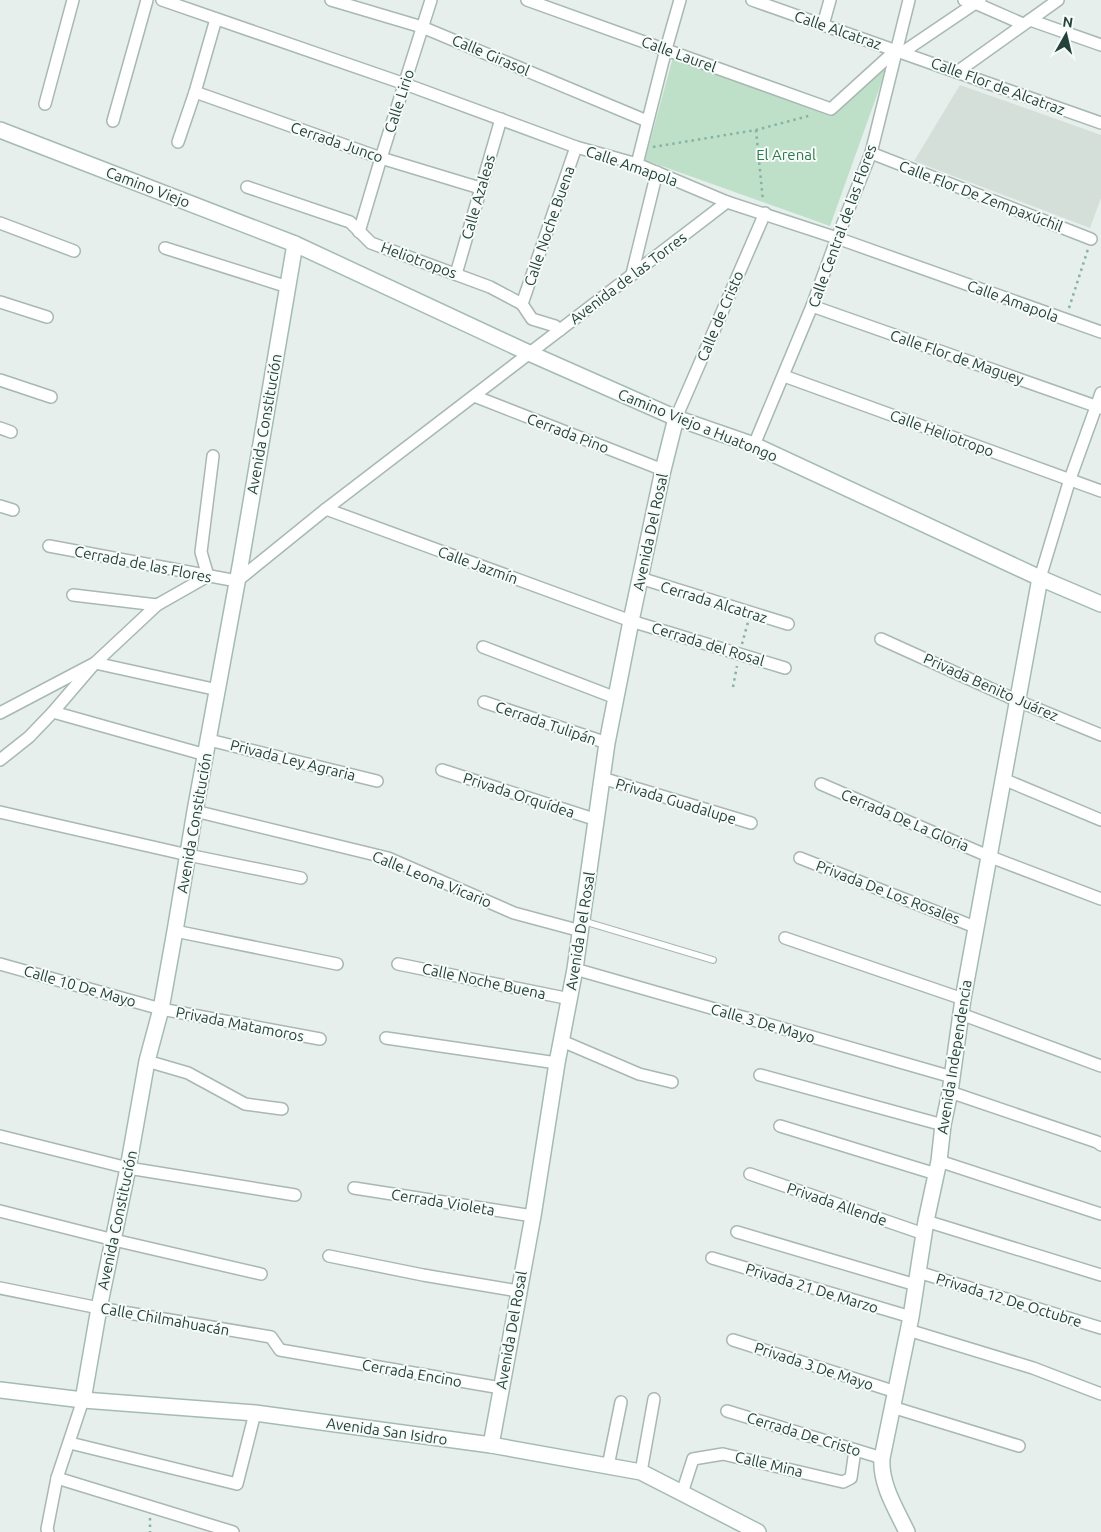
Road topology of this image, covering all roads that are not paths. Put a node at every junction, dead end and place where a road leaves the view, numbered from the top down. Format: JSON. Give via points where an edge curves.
{"nodes":[{"id":1,"x":73,"y":0,"type":"edge"},
{"id":2,"x":147,"y":0,"type":"edge"},
{"id":3,"x":162,"y":0,"type":"edge"},
{"id":4,"x":331,"y":0,"type":"edge"},
{"id":5,"x":431,"y":0,"type":"edge"},
{"id":6,"x":527,"y":0,"type":"edge"},
{"id":7,"x":680,"y":0,"type":"edge"},
{"id":8,"x":754,"y":0,"type":"edge"},
{"id":9,"x":830,"y":0,"type":"edge"},
{"id":10,"x":909,"y":0,"type":"edge"},
{"id":11,"x":1058,"y":0,"type":"edge"},
{"id":12,"x":973,"y":1,"type":"edge"},
{"id":13,"x":186,"y":4,"type":"edge"},
{"id":14,"x":216,"y":19,"type":"junction"},
{"id":15,"x":1027,"y":22,"type":"junction"},
{"id":16,"x":823,"y":25,"type":"junction"},
{"id":17,"x":422,"y":26,"type":"junction"},
{"id":18,"x":1101,"y":45,"type":"edge"},
{"id":19,"x":666,"y":49,"type":"junction"},
{"id":20,"x":899,"y":51,"type":"junction"},
{"id":21,"x":957,"y":72,"type":"junction"},
{"id":22,"x":405,"y":84,"type":"junction"},
{"id":23,"x":195,"y":92,"type":"junction"},
{"id":24,"x":46,"y":104,"type":"dead end"},
{"id":25,"x":501,"y":120,"type":"junction"},
{"id":26,"x":647,"y":121,"type":"junction"},
{"id":27,"x":113,"y":122,"type":"dead end"},
{"id":28,"x":1101,"y":123,"type":"edge"},
{"id":29,"x":0,"y":130,"type":"edge"},
{"id":30,"x":178,"y":142,"type":"dead end"},
{"id":31,"x":576,"y":147,"type":"junction"},
{"id":32,"x":870,"y":153,"type":"junction"},
{"id":33,"x":380,"y":158,"type":"junction"},
{"id":34,"x":637,"y":164,"type":"junction"},
{"id":35,"x":657,"y":172,"type":"junction"},
{"id":36,"x":247,"y":187,"type":"dead end"},
{"id":37,"x":480,"y":188,"type":"junction"},
{"id":38,"x":727,"y":202,"type":"junction"},
{"id":39,"x":765,"y":213,"type":"junction"},
{"id":40,"x":0,"y":223,"type":"edge"},
{"id":41,"x":359,"y":232,"type":"junction"},
{"id":42,"x":837,"y":238,"type":"junction"},
{"id":43,"x":1091,"y":239,"type":"road end"},
{"id":44,"x":295,"y":244,"type":"junction"},
{"id":45,"x":165,"y":248,"type":"dead end"},
{"id":46,"x":74,"y":251,"type":"dead end"},
{"id":47,"x":456,"y":274,"type":"junction"},
{"id":48,"x":632,"y":274,"type":"junction"},
{"id":49,"x":288,"y":287,"type":"junction"},
{"id":50,"x":0,"y":302,"type":"edge"},
{"id":51,"x":522,"y":304,"type":"junction"},
{"id":52,"x":812,"y":306,"type":"junction"},
{"id":53,"x":46,"y":318,"type":"dead end"},
{"id":54,"x":560,"y":330,"type":"junction"},
{"id":55,"x":1101,"y":332,"type":"edge"},
{"id":56,"x":529,"y":354,"type":"junction"},
{"id":57,"x":784,"y":376,"type":"junction"},
{"id":58,"x":0,"y":380,"type":"edge"},
{"id":59,"x":1101,"y":393,"type":"edge"},
{"id":60,"x":474,"y":396,"type":"junction"},
{"id":61,"x":51,"y":397,"type":"dead end"},
{"id":62,"x":1099,"y":407,"type":"edge"},
{"id":63,"x":676,"y":418,"type":"junction"},
{"id":64,"x":754,"y":445,"type":"junction"},
{"id":65,"x":213,"y":456,"type":"dead end"},
{"id":66,"x":663,"y":470,"type":"junction"},
{"id":67,"x":1070,"y":479,"type":"junction"},
{"id":68,"x":1101,"y":491,"type":"edge"},
{"id":69,"x":0,"y":506,"type":"edge"},
{"id":70,"x":326,"y":509,"type":"junction"},
{"id":71,"x":13,"y":510,"type":"dead end"},
{"id":72,"x":49,"y":546,"type":"dead end"},
{"id":73,"x":208,"y":576,"type":"junction"},
{"id":74,"x":640,"y":578,"type":"junction"},
{"id":75,"x":1040,"y":578,"type":"junction"},
{"id":76,"x":237,"y":581,"type":"junction"},
{"id":77,"x":73,"y":595,"type":"dead end"},
{"id":78,"x":1101,"y":604,"type":"edge"},
{"id":79,"x":157,"y":605,"type":"junction"},
{"id":80,"x":631,"y":621,"type":"junction"},
{"id":81,"x":788,"y":624,"type":"dead end"},
{"id":82,"x":881,"y":639,"type":"dead end"},
{"id":83,"x":483,"y":646,"type":"dead end"},
{"id":84,"x":95,"y":663,"type":"junction"},
{"id":85,"x":785,"y":668,"type":"dead end"},
{"id":86,"x":218,"y":690,"type":"junction"},
{"id":87,"x":616,"y":698,"type":"junction"},
{"id":88,"x":1018,"y":701,"type":"junction"},
{"id":89,"x":484,"y":702,"type":"dead end"},
{"id":90,"x":52,"y":712,"type":"junction"},
{"id":91,"x":0,"y":713,"type":"edge"},
{"id":92,"x":1101,"y":734,"type":"edge"},
{"id":93,"x":607,"y":743,"type":"junction"},
{"id":94,"x":207,"y":747,"type":"junction"},
{"id":95,"x":0,"y":760,"type":"edge"},
{"id":96,"x":442,"y":770,"type":"dead end"},
{"id":97,"x":602,"y":778,"type":"junction"},
{"id":98,"x":1003,"y":779,"type":"junction"},
{"id":99,"x":377,"y":781,"type":"dead end"},
{"id":100,"x":821,"y":784,"type":"dead end"},
{"id":101,"x":195,"y":811,"type":"junction"},
{"id":102,"x":0,"y":812,"type":"edge"},
{"id":103,"x":597,"y":820,"type":"junction"},
{"id":104,"x":1101,"y":820,"type":"edge"},
{"id":105,"x":750,"y":823,"type":"dead end"},
{"id":106,"x":188,"y":855,"type":"junction"},
{"id":107,"x":988,"y":856,"type":"junction"},
{"id":108,"x":800,"y":858,"type":"dead end"},
{"id":109,"x":301,"y":878,"type":"dead end"},
{"id":110,"x":1101,"y":899,"type":"edge"},
{"id":111,"x":582,"y":926,"type":"junction"},
{"id":112,"x":975,"y":926,"type":"junction"},
{"id":113,"x":176,"y":930,"type":"junction"},
{"id":114,"x":785,"y":938,"type":"dead end"},
{"id":115,"x":714,"y":960,"type":"dead end"},
{"id":116,"x":0,"y":964,"type":"edge"},
{"id":117,"x":337,"y":964,"type":"dead end"},
{"id":118,"x":398,"y":964,"type":"dead end"},
{"id":119,"x":575,"y":969,"type":"junction"},
{"id":120,"x":570,"y":999,"type":"junction"},
{"id":121,"x":962,"y":999,"type":"junction"},
{"id":122,"x":160,"y":1009,"type":"junction"},
{"id":123,"x":961,"y":1014,"type":"junction"},
{"id":124,"x":386,"y":1038,"type":"dead end"},
{"id":125,"x":320,"y":1039,"type":"dead end"},
{"id":126,"x":562,"y":1041,"type":"junction"},
{"id":127,"x":147,"y":1061,"type":"junction"},
{"id":128,"x":557,"y":1063,"type":"junction"},
{"id":129,"x":1101,"y":1066,"type":"edge"},
{"id":130,"x":760,"y":1075,"type":"dead end"},
{"id":131,"x":672,"y":1082,"type":"dead end"},
{"id":132,"x":951,"y":1084,"type":"junction"},
{"id":133,"x":282,"y":1109,"type":"dead end"},
{"id":134,"x":944,"y":1125,"type":"junction"},
{"id":135,"x":780,"y":1126,"type":"dead end"},
{"id":136,"x":0,"y":1136,"type":"edge"},
{"id":137,"x":1101,"y":1145,"type":"edge"},
{"id":138,"x":938,"y":1167,"type":"junction"},
{"id":139,"x":128,"y":1168,"type":"junction"},
{"id":140,"x":750,"y":1174,"type":"dead end"},
{"id":141,"x":354,"y":1188,"type":"dead end"},
{"id":142,"x":295,"y":1195,"type":"dead end"},
{"id":143,"x":0,"y":1211,"type":"edge"},
{"id":144,"x":1101,"y":1214,"type":"edge"},
{"id":145,"x":533,"y":1216,"type":"junction"},
{"id":146,"x":925,"y":1227,"type":"junction"},
{"id":147,"x":737,"y":1232,"type":"dead end"},
{"id":148,"x":114,"y":1240,"type":"junction"},
{"id":149,"x":329,"y":1256,"type":"dead end"},
{"id":150,"x":712,"y":1258,"type":"dead end"},
{"id":151,"x":261,"y":1274,"type":"dead end"},
{"id":152,"x":1101,"y":1274,"type":"edge"},
{"id":153,"x":917,"y":1278,"type":"junction"},
{"id":154,"x":0,"y":1288,"type":"edge"},
{"id":155,"x":518,"y":1291,"type":"junction"},
{"id":156,"x":99,"y":1308,"type":"junction"},
{"id":157,"x":910,"y":1324,"type":"junction"},
{"id":158,"x":1101,"y":1328,"type":"edge"},
{"id":159,"x":733,"y":1340,"type":"dead end"},
{"id":160,"x":324,"y":1358,"type":"joint"},
{"id":161,"x":501,"y":1388,"type":"junction"},
{"id":162,"x":0,"y":1390,"type":"edge"},
{"id":163,"x":896,"y":1392,"type":"junction"},
{"id":164,"x":1101,"y":1394,"type":"edge"},
{"id":165,"x":654,"y":1398,"type":"dead end"},
{"id":166,"x":83,"y":1400,"type":"junction"},
{"id":167,"x":621,"y":1402,"type":"dead end"},
{"id":168,"x":892,"y":1408,"type":"junction"},
{"id":169,"x":727,"y":1411,"type":"dead end"},
{"id":170,"x":255,"y":1413,"type":"junction"},
{"id":171,"x":70,"y":1443,"type":"junction"},
{"id":172,"x":491,"y":1445,"type":"junction"},
{"id":173,"x":1018,"y":1446,"type":"dead end"},
{"id":174,"x":855,"y":1450,"type":"junction"},
{"id":175,"x":882,"y":1458,"type":"junction"},
{"id":176,"x":608,"y":1466,"type":"junction"},
{"id":177,"x":641,"y":1472,"type":"junction"},
{"id":178,"x":57,"y":1478,"type":"junction"},
{"id":179,"x":682,"y":1493,"type":"junction"},
{"id":180,"x":48,"y":1532,"type":"edge"},
{"id":181,"x":233,"y":1532,"type":"edge"},
{"id":182,"x":758,"y":1532,"type":"edge"},
{"id":183,"x":908,"y":1532,"type":"edge"}],
"edges":[{"from":1,"to":24,"type":"street"},
{"from":2,"to":27,"type":"street"},
{"from":3,"to":13,"type":"street","name":"Calle Amapola"},
{"from":4,"to":17,"type":"street","name":"Calle Girasol"},
{"from":5,"to":17,"type":"street","name":"Calle Lirio"},
{"from":6,"to":19,"type":"street","name":"Calle Laurel"},
{"from":7,"to":19,"type":"street"},
{"from":8,"to":16,"type":"street","name":"Calle Alcatraz"},
{"from":9,"to":16,"type":"street"},
{"from":10,"to":20,"type":"street","name":"Calle Central de las Flores"},
{"from":11,"to":15,"type":"street"},
{"from":12,"to":15,"type":"street"},
{"from":12,"to":20,"type":"street"},
{"from":13,"to":14,"type":"street","name":"Calle Amapola"},
{"from":14,"to":22,"type":"street","name":"Calle Amapola"},
{"from":14,"to":23,"type":"street"},
{"from":15,"to":18,"type":"street"},
{"from":15,"to":21,"type":"street"},
{"from":16,"to":20,"type":"street","name":"Calle Alcatraz"},
{"from":17,"to":22,"type":"street","name":"Calle Lirio"},
{"from":17,"to":26,"type":"street","name":"Calle Girasol"},
{"from":19,"to":20,"type":"street","name":"Calle Laurel","via":[[831,109]]},
{"from":19,"to":26,"type":"street"},
{"from":20,"to":21,"type":"street","name":"Calle Flor de Alcatraz"},
{"from":20,"to":32,"type":"street","name":"Calle Central de las Flores"},
{"from":21,"to":28,"type":"street","name":"Calle Flor de Alcatraz"},
{"from":22,"to":25,"type":"street","name":"Calle Amapola"},
{"from":22,"to":33,"type":"street","name":"Calle Lirio"},
{"from":23,"to":30,"type":"street"},
{"from":23,"to":33,"type":"street","name":"Cerrada Junco"},
{"from":25,"to":31,"type":"street","name":"Calle Amapola"},
{"from":25,"to":37,"type":"street","name":"Calle Azaleas"},
{"from":26,"to":34,"type":"street"},
{"from":29,"to":44,"type":"main road","name":"Camino Viejo"},
{"from":31,"to":34,"type":"street","name":"Calle Amapola"},
{"from":31,"to":51,"type":"street","name":"Calle Noche Buena"},
{"from":32,"to":42,"type":"street","name":"Calle Central de las Flores"},
{"from":32,"to":43,"type":"street","name":"Calle Flor De Zempaxúchil"},
{"from":33,"to":37,"type":"street","name":"Cerrada Junco"},
{"from":33,"to":41,"type":"street","name":"Calle Lirio"},
{"from":34,"to":35,"type":"street","name":"Calle Amapola"},
{"from":35,"to":38,"type":"street","name":"Calle Amapola"},
{"from":35,"to":48,"type":"street"},
{"from":36,"to":41,"type":"street","name":"Heliotropos","via":[[350,222]]},
{"from":37,"to":47,"type":"street","name":"Calle Azaleas"},
{"from":38,"to":39,"type":"street","name":"Calle Amapola"},
{"from":38,"to":48,"type":"street","name":"Avenida de las Torres"},
{"from":39,"to":42,"type":"street","name":"Calle Amapola"},
{"from":39,"to":63,"type":"street","name":"Calle de Cristo"},
{"from":40,"to":46,"type":"street"},
{"from":41,"to":47,"type":"street","name":"Heliotropos","via":[[371,243]]},
{"from":42,"to":52,"type":"street","name":"Calle Central de las Flores"},
{"from":42,"to":55,"type":"street","name":"Calle Amapola"},
{"from":44,"to":49,"type":"main road","name":"Avenida Constitución"},
{"from":44,"to":56,"type":"main road","name":"Camino Viejo a Huatongo"},
{"from":45,"to":49,"type":"street"},
{"from":47,"to":51,"type":"street","name":"Heliotropos"},
{"from":48,"to":54,"type":"street","name":"Avenida de las Torres"},
{"from":49,"to":76,"type":"main road","name":"Avenida Constitución"},
{"from":50,"to":53,"type":"street"},
{"from":51,"to":54,"type":"street","name":"Heliotropos","via":[[532,318]]},
{"from":52,"to":57,"type":"street","name":"Calle Central de las Flores"},
{"from":52,"to":62,"type":"street","name":"Calle Flor de Maguey"},
{"from":54,"to":56,"type":"street","name":"Avenida de las Torres"},
{"from":56,"to":60,"type":"street","name":"Avenida de las Torres"},
{"from":56,"to":63,"type":"main road","name":"Camino Viejo a Huatongo"},
{"from":57,"to":64,"type":"street","name":"Calle Central de las Flores"},
{"from":57,"to":67,"type":"street","name":"Calle Heliotropo"},
{"from":58,"to":61,"type":"street"},
{"from":59,"to":62,"type":"street"},
{"from":60,"to":66,"type":"street","name":"Cerrada Pino"},
{"from":60,"to":70,"type":"street","name":"Avenida de las Torres"},
{"from":62,"to":67,"type":"street"},
{"from":63,"to":64,"type":"main road","name":"Camino Viejo a Huatongo"},
{"from":63,"to":66,"type":"main road","name":"Avenida Del Rosal"},
{"from":64,"to":75,"type":"main road","name":"Camino Viejo a Huatongo"},
{"from":65,"to":73,"type":"street","via":[[201,552]]},
{"from":66,"to":74,"type":"main road","name":"Avenida Del Rosal"},
{"from":67,"to":68,"type":"street","name":"Calle Heliotropo"},
{"from":67,"to":75,"type":"street"},
{"from":69,"to":71,"type":"street"},
{"from":70,"to":76,"type":"street","name":"Avenida de las Torres"},
{"from":70,"to":80,"type":"street","name":"Calle Jazmín"},
{"from":72,"to":73,"type":"street","name":"Cerrada de las Flores"},
{"from":73,"to":76,"type":"street","name":"Cerrada de las Flores"},
{"from":73,"to":79,"type":"street"},
{"from":74,"to":80,"type":"main road","name":"Avenida Del Rosal"},
{"from":74,"to":81,"type":"street","name":"Cerrada Alcatraz"},
{"from":75,"to":78,"type":"main road","name":"Camino Viejo a Huatongo"},
{"from":75,"to":88,"type":"main road","name":"Avenida Independencia"},
{"from":76,"to":86,"type":"main road","name":"Avenida Constitución"},
{"from":77,"to":79,"type":"street"},
{"from":79,"to":84,"type":"street"},
{"from":80,"to":85,"type":"street","name":"Cerrada del Rosal"},
{"from":80,"to":87,"type":"main road","name":"Avenida Del Rosal"},
{"from":82,"to":88,"type":"street","name":"Privada Benito Juárez"},
{"from":83,"to":87,"type":"street"},
{"from":84,"to":86,"type":"street"},
{"from":84,"to":90,"type":"street"},
{"from":84,"to":91,"type":"street"},
{"from":86,"to":94,"type":"main road","name":"Avenida Constitución"},
{"from":87,"to":93,"type":"main road","name":"Avenida Del Rosal"},
{"from":88,"to":92,"type":"street","name":"Privada Benito Juárez"},
{"from":88,"to":98,"type":"main road","name":"Avenida Independencia"},
{"from":89,"to":93,"type":"street","name":"Cerrada Tulipán"},
{"from":90,"to":94,"type":"street","name":"Privada Ley Agraria"},
{"from":90,"to":95,"type":"street"},
{"from":93,"to":97,"type":"main road","name":"Avenida Del Rosal"},
{"from":94,"to":99,"type":"street","name":"Privada Ley Agraria"},
{"from":94,"to":101,"type":"main road","name":"Avenida Constitución"},
{"from":96,"to":103,"type":"street","name":"Privada Orquídea"},
{"from":97,"to":103,"type":"main road","name":"Avenida Del Rosal"},
{"from":97,"to":105,"type":"street","name":"Privada Guadalupe"},
{"from":98,"to":104,"type":"street"},
{"from":98,"to":107,"type":"main road","name":"Avenida Independencia"},
{"from":100,"to":107,"type":"street","name":"Cerrada De La Gloria"},
{"from":101,"to":106,"type":"main road","name":"Avenida Constitución"},
{"from":101,"to":111,"type":"street","name":"Calle Leona Vicario","via":[[388,858],[514,913]]},
{"from":102,"to":106,"type":"street"},
{"from":103,"to":111,"type":"main road","name":"Avenida Del Rosal"},
{"from":106,"to":109,"type":"street"},
{"from":106,"to":113,"type":"main road","name":"Avenida Constitución"},
{"from":107,"to":110,"type":"street","name":"Cerrada De La Gloria"},
{"from":107,"to":112,"type":"main road","name":"Avenida Independencia"},
{"from":108,"to":112,"type":"street","name":"Privada De Los Rosales"},
{"from":111,"to":115,"type":"lane"},
{"from":111,"to":119,"type":"main road","name":"Avenida Del Rosal"},
{"from":112,"to":121,"type":"main road","name":"Avenida Independencia"},
{"from":113,"to":117,"type":"street"},
{"from":113,"to":122,"type":"main road","name":"Avenida Constitución"},
{"from":114,"to":121,"type":"street"},
{"from":116,"to":122,"type":"street","name":"Calle 10 De Mayo"},
{"from":118,"to":120,"type":"street","name":"Calle Noche Buena"},
{"from":119,"to":120,"type":"main road","name":"Avenida Del Rosal"},
{"from":119,"to":132,"type":"street","name":"Calle 3 De Mayo"},
{"from":120,"to":126,"type":"main road","name":"Avenida Del Rosal"},
{"from":121,"to":123,"type":"main road","name":"Avenida Independencia"},
{"from":122,"to":125,"type":"street","name":"Privada Matamoros"},
{"from":122,"to":127,"type":"main road","name":"Avenida Constitución"},
{"from":123,"to":129,"type":"street"},
{"from":123,"to":132,"type":"main road","name":"Avenida Independencia"},
{"from":124,"to":128,"type":"street"},
{"from":126,"to":128,"type":"main road","name":"Avenida Del Rosal"},
{"from":126,"to":131,"type":"street","via":[[639,1074]]},
{"from":127,"to":133,"type":"street","via":[[188,1073],[245,1104]]},
{"from":127,"to":139,"type":"main road","name":"Avenida Constitución"},
{"from":128,"to":145,"type":"main road","name":"Avenida Del Rosal"},
{"from":130,"to":134,"type":"street"},
{"from":132,"to":134,"type":"main road","name":"Avenida Independencia"},
{"from":132,"to":137,"type":"street","name":"Calle 3 De Mayo"},
{"from":134,"to":138,"type":"main road","name":"Avenida Independencia"},
{"from":135,"to":138,"type":"street"},
{"from":136,"to":139,"type":"street"},
{"from":138,"to":144,"type":"street"},
{"from":138,"to":146,"type":"main road","name":"Avenida Independencia"},
{"from":139,"to":142,"type":"street"},
{"from":139,"to":148,"type":"main road","name":"Avenida Constitución"},
{"from":140,"to":146,"type":"street","name":"Privada Allende"},
{"from":141,"to":145,"type":"street","name":"Cerrada Violeta"},
{"from":143,"to":148,"type":"street"},
{"from":145,"to":155,"type":"main road","name":"Avenida Del Rosal"},
{"from":146,"to":152,"type":"street","name":"Privada Allende"},
{"from":146,"to":153,"type":"main road","name":"Avenida Independencia"},
{"from":147,"to":153,"type":"street","name":"Privada 12 De Octubre"},
{"from":148,"to":151,"type":"street"},
{"from":148,"to":156,"type":"main road","name":"Avenida Constitución"},
{"from":149,"to":155,"type":"street"},
{"from":150,"to":157,"type":"street","name":"Privada 21 De Marzo"},
{"from":153,"to":157,"type":"main road","name":"Avenida Independencia"},
{"from":153,"to":158,"type":"street","name":"Privada 12 De Octubre"},
{"from":154,"to":156,"type":"street","name":"Calle Chilmahuacán"},
{"from":155,"to":161,"type":"main road","name":"Avenida Del Rosal"},
{"from":156,"to":160,"type":"street","name":"Calle Chilmahuacán","via":[[271,1338],[280,1350]]},
{"from":156,"to":166,"type":"main road","name":"Avenida Constitución"},
{"from":157,"to":163,"type":"main road","name":"Avenida Independencia"},
{"from":157,"to":164,"type":"street","name":"Privada 21 De Marzo"},
{"from":159,"to":163,"type":"street","name":"Privada 3 De Mayo"},
{"from":160,"to":161,"type":"street","name":"Cerrada Encino"},
{"from":161,"to":172,"type":"main road","name":"Avenida Del Rosal"},
{"from":162,"to":166,"type":"main road","name":"Avenida San Isidro"},
{"from":163,"to":168,"type":"main road","name":"Avenida Independencia"},
{"from":165,"to":177,"type":"street"},
{"from":166,"to":170,"type":"main road","name":"Avenida San Isidro"},
{"from":166,"to":171,"type":"street"},
{"from":167,"to":176,"type":"street"},
{"from":168,"to":173,"type":"street"},
{"from":168,"to":175,"type":"main road","name":"Avenida Independencia"},
{"from":169,"to":174,"type":"street","name":"Cerrada De Cristo"},
{"from":170,"to":171,"type":"street","via":[[237,1484]]},
{"from":170,"to":172,"type":"main road","name":"Avenida San Isidro"},
{"from":171,"to":178,"type":"street"},
{"from":172,"to":176,"type":"main road","name":"Avenida San Isidro"},
{"from":174,"to":175,"type":"street","name":"Cerrada De Cristo"},
{"from":174,"to":179,"type":"street","name":"Calle Mina","via":[[851,1478],[843,1482],[723,1454],[693,1460]]},
{"from":175,"to":183,"type":"main road","name":"Avenida Independencia","via":[[884,1483]]},
{"from":176,"to":177,"type":"main road","name":"Avenida San Isidro"},
{"from":177,"to":179,"type":"main road","name":"Avenida San Isidro"},
{"from":178,"to":180,"type":"street"},
{"from":178,"to":181,"type":"street"},
{"from":179,"to":182,"type":"main road","name":"Avenida San Isidro"}]}
